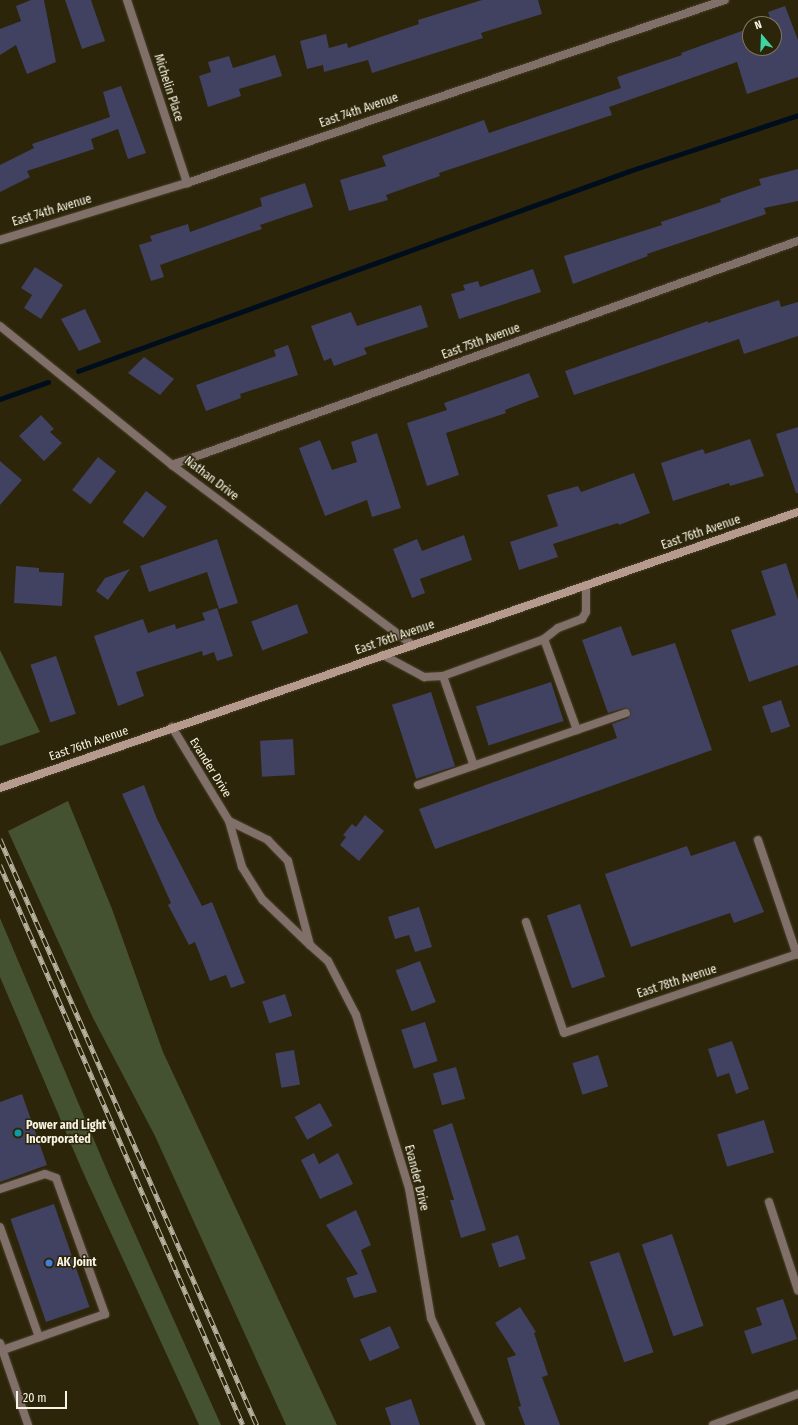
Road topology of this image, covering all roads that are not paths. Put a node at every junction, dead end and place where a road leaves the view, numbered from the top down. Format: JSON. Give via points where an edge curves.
{"nodes":[{"id":1,"x":127,"y":0,"type":"edge"},
{"id":2,"x":725,"y":0,"type":"edge"},
{"id":3,"x":187,"y":183,"type":"junction"},
{"id":4,"x":0,"y":240,"type":"edge"},
{"id":5,"x":798,"y":241,"type":"edge"},
{"id":6,"x":0,"y":326,"type":"edge"},
{"id":7,"x":172,"y":465,"type":"junction"},
{"id":8,"x":798,"y":512,"type":"edge"},
{"id":9,"x":586,"y":585,"type":"junction"},
{"id":10,"x":544,"y":639,"type":"junction"},
{"id":11,"x":412,"y":644,"type":"junction"},
{"id":12,"x":383,"y":655,"type":"junction"},
{"id":13,"x":443,"y":676,"type":"junction"},
{"id":14,"x":626,"y":713,"type":"dead end"},
{"id":15,"x":172,"y":727,"type":"junction"},
{"id":16,"x":577,"y":730,"type":"junction"},
{"id":17,"x":474,"y":766,"type":"junction"},
{"id":18,"x":418,"y":785,"type":"dead end"},
{"id":19,"x":0,"y":788,"type":"edge"},
{"id":20,"x":229,"y":820,"type":"junction"},
{"id":21,"x":758,"y":840,"type":"dead end"},
{"id":22,"x":526,"y":922,"type":"dead end"},
{"id":23,"x":310,"y":945,"type":"junction"},
{"id":24,"x":798,"y":954,"type":"edge"},
{"id":25,"x":0,"y":1189,"type":"edge"},
{"id":26,"x":769,"y":1202,"type":"dead end"},
{"id":27,"x":0,"y":1227,"type":"edge"},
{"id":28,"x":798,"y":1290,"type":"edge"},
{"id":29,"x":39,"y":1338,"type":"junction"},
{"id":30,"x":1,"y":1347,"type":"edge"},
{"id":31,"x":798,"y":1394,"type":"edge"},
{"id":32,"x":28,"y":1425,"type":"edge"},
{"id":33,"x":481,"y":1425,"type":"edge"},
{"id":34,"x":713,"y":1425,"type":"edge"}],
"edges":[{"from":1,"to":3,"type":"street","name":"Michelin Place"},
{"from":2,"to":3,"type":"street","name":"East 74th Avenue"},
{"from":3,"to":4,"type":"street","name":"East 74th Avenue"},
{"from":5,"to":7,"type":"street","name":"East 75th Avenue"},
{"from":6,"to":7,"type":"street","name":"Nathan Drive"},
{"from":7,"to":11,"type":"street","name":"Nathan Drive"},
{"from":8,"to":9,"type":"street","name":"East 76th Avenue"},
{"from":9,"to":10,"type":"street","via":[[584,616],[558,628]]},
{"from":9,"to":11,"type":"street","name":"East 76th Avenue"},
{"from":10,"to":13,"type":"street"},
{"from":10,"to":16,"type":"street"},
{"from":11,"to":12,"type":"street","name":"East 76th Avenue"},
{"from":12,"to":13,"type":"street","via":[[424,676]]},
{"from":12,"to":15,"type":"street","name":"East 76th Avenue"},
{"from":13,"to":17,"type":"street"},
{"from":14,"to":16,"type":"street"},
{"from":15,"to":19,"type":"street","name":"East 76th Avenue"},
{"from":15,"to":20,"type":"street","name":"Evander Drive"},
{"from":16,"to":17,"type":"street"},
{"from":17,"to":18,"type":"street"},
{"from":20,"to":23,"type":"street","name":"Evander Drive","via":[[242,867],[263,900]]},
{"from":20,"to":23,"type":"street","via":[[268,840],[288,862]]},
{"from":21,"to":24,"type":"street"},
{"from":22,"to":24,"type":"street","name":"East 78th Avenue","via":[[564,1033]]},
{"from":23,"to":33,"type":"street","name":"Evander Drive","via":[[328,961],[356,1015],[409,1188],[431,1318]]},
{"from":25,"to":29,"type":"street","via":[[45,1174],[56,1178],[105,1314]]},
{"from":26,"to":28,"type":"street"},
{"from":27,"to":29,"type":"street"},
{"from":29,"to":30,"type":"street"},
{"from":30,"to":32,"type":"street"},
{"from":31,"to":34,"type":"street"}]}
